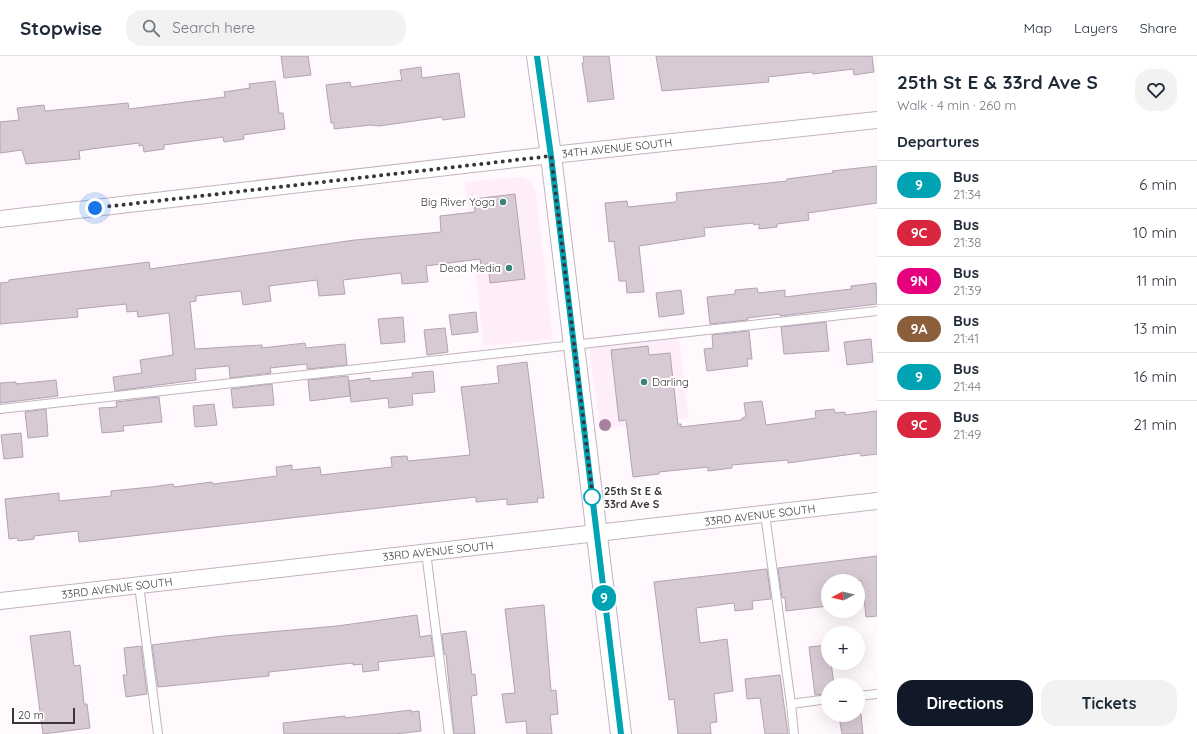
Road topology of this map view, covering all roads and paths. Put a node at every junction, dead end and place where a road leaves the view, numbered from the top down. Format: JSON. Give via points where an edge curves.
{"nodes":[{"id":1,"x":537,"y":56,"type":"edge"},
{"id":2,"x":877,"y":120,"type":"edge"},
{"id":3,"x":551,"y":156,"type":"junction"},
{"id":4,"x":0,"y":220,"type":"edge"},
{"id":5,"x":877,"y":311,"type":"edge"},
{"id":6,"x":574,"y":344,"type":"junction"},
{"id":7,"x":0,"y":409,"type":"edge"},
{"id":8,"x":877,"y":501,"type":"edge"},
{"id":9,"x":765,"y":514,"type":"junction"},
{"id":10,"x":597,"y":535,"type":"junction"},
{"id":11,"x":426,"y":552,"type":"junction"},
{"id":12,"x":139,"y":585,"type":"junction"},
{"id":13,"x":0,"y":601,"type":"edge"},
{"id":14,"x":877,"y":694,"type":"edge"},
{"id":15,"x":865,"y":695,"type":"edge"},
{"id":16,"x":821,"y":701,"type":"edge"},
{"id":17,"x":790,"y":704,"type":"junction"},
{"id":18,"x":158,"y":734,"type":"edge"},
{"id":19,"x":449,"y":734,"type":"edge"},
{"id":20,"x":621,"y":734,"type":"edge"},
{"id":21,"x":794,"y":734,"type":"edge"}],
"edges":[{"from":1,"to":3,"type":"street"},
{"from":2,"to":3,"type":"street","name":"34TH AVENUE SOUTH"},
{"from":3,"to":4,"type":"street","name":"34TH AVENUE SOUTH"},
{"from":3,"to":6,"type":"street"},
{"from":5,"to":6,"type":"lane"},
{"from":6,"to":7,"type":"lane"},
{"from":6,"to":10,"type":"street"},
{"from":8,"to":9,"type":"street","name":"33RD AVENUE SOUTH"},
{"from":9,"to":10,"type":"street","name":"33RD AVENUE SOUTH"},
{"from":9,"to":17,"type":"lane"},
{"from":10,"to":11,"type":"street","name":"33RD AVENUE SOUTH"},
{"from":10,"to":20,"type":"street"},
{"from":11,"to":12,"type":"street","name":"33RD AVENUE SOUTH"},
{"from":11,"to":19,"type":"lane"},
{"from":12,"to":13,"type":"street","name":"33RD AVENUE SOUTH"},
{"from":12,"to":18,"type":"lane"},
{"from":14,"to":15,"type":"lane"},
{"from":16,"to":17,"type":"lane"},
{"from":17,"to":21,"type":"lane"}]}
